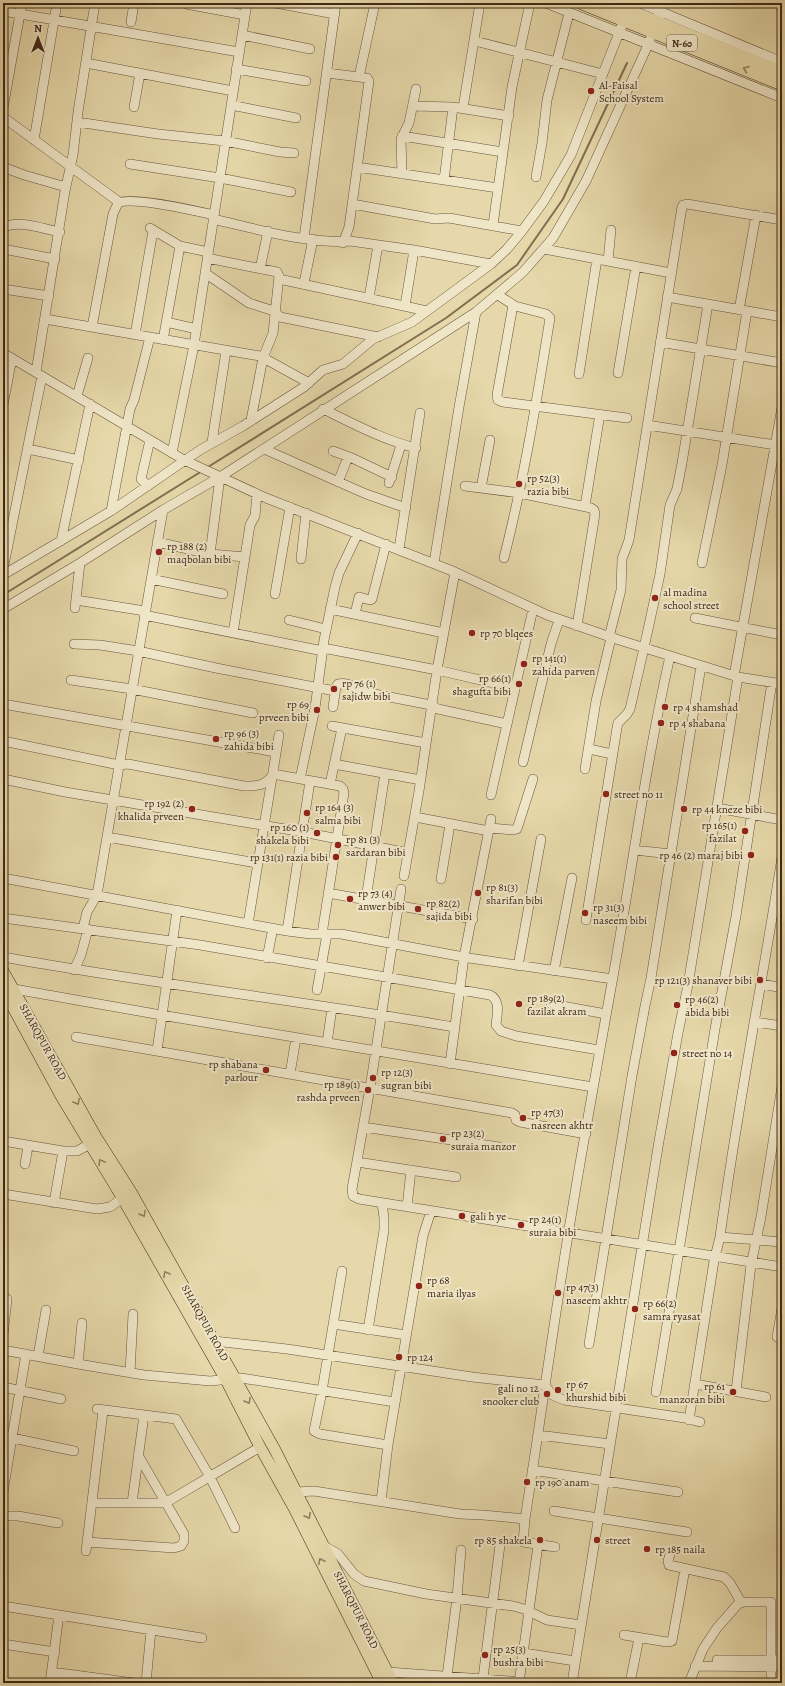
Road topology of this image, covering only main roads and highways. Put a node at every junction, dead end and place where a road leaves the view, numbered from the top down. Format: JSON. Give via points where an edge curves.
{"nodes":[{"id":1,"x":582,"y":3,"type":"edge"},
{"id":2,"x":610,"y":3,"type":"edge"},
{"id":3,"x":628,"y":11,"type":"edge"},
{"id":4,"x":658,"y":17,"type":"edge"},
{"id":5,"x":782,"y":73,"type":"edge"},
{"id":6,"x":782,"y":84,"type":"edge"},
{"id":7,"x":3,"y":971,"type":"edge"},
{"id":8,"x":6,"y":990,"type":"edge"},
{"id":9,"x":127,"y":1195,"type":"junction"},
{"id":10,"x":230,"y":1379,"type":"junction"},
{"id":11,"x":382,"y":1683,"type":"edge"},
{"id":12,"x":393,"y":1683,"type":"edge"}],
"edges":[{"from":1,"to":3,"type":"highway","number":"N-60"},
{"from":2,"to":3,"type":"highway","number":"N-60"},
{"from":3,"to":4,"type":"highway","number":"N-60"},
{"from":4,"to":5,"type":"highway","number":"N-60"},
{"from":6,"to":4,"type":"highway","number":"N-60","one_way":true},
{"from":7,"to":8,"type":"main road","name":"SHARQPUR ROAD"},
{"from":8,"to":9,"type":"main road","name":"SHARQPUR ROAD","one_way":true,"via":[[96,1137]]},
{"from":9,"to":8,"type":"main road","name":"SHARQPUR ROAD","one_way":true,"via":[[90,1144],[60,1096]]},
{"from":10,"to":9,"type":"main road","name":"SHARQPUR ROAD","one_way":true},
{"from":9,"to":10,"type":"main road","name":"SHARQPUR ROAD","one_way":true,"via":[[214,1341]]},
{"from":11,"to":10,"type":"main road","name":"SHARQPUR ROAD","one_way":true,"via":[[294,1508],[260,1447]]},
{"from":10,"to":12,"type":"main road","name":"SHARQPUR ROAD","one_way":true,"via":[[296,1492]]}]}
